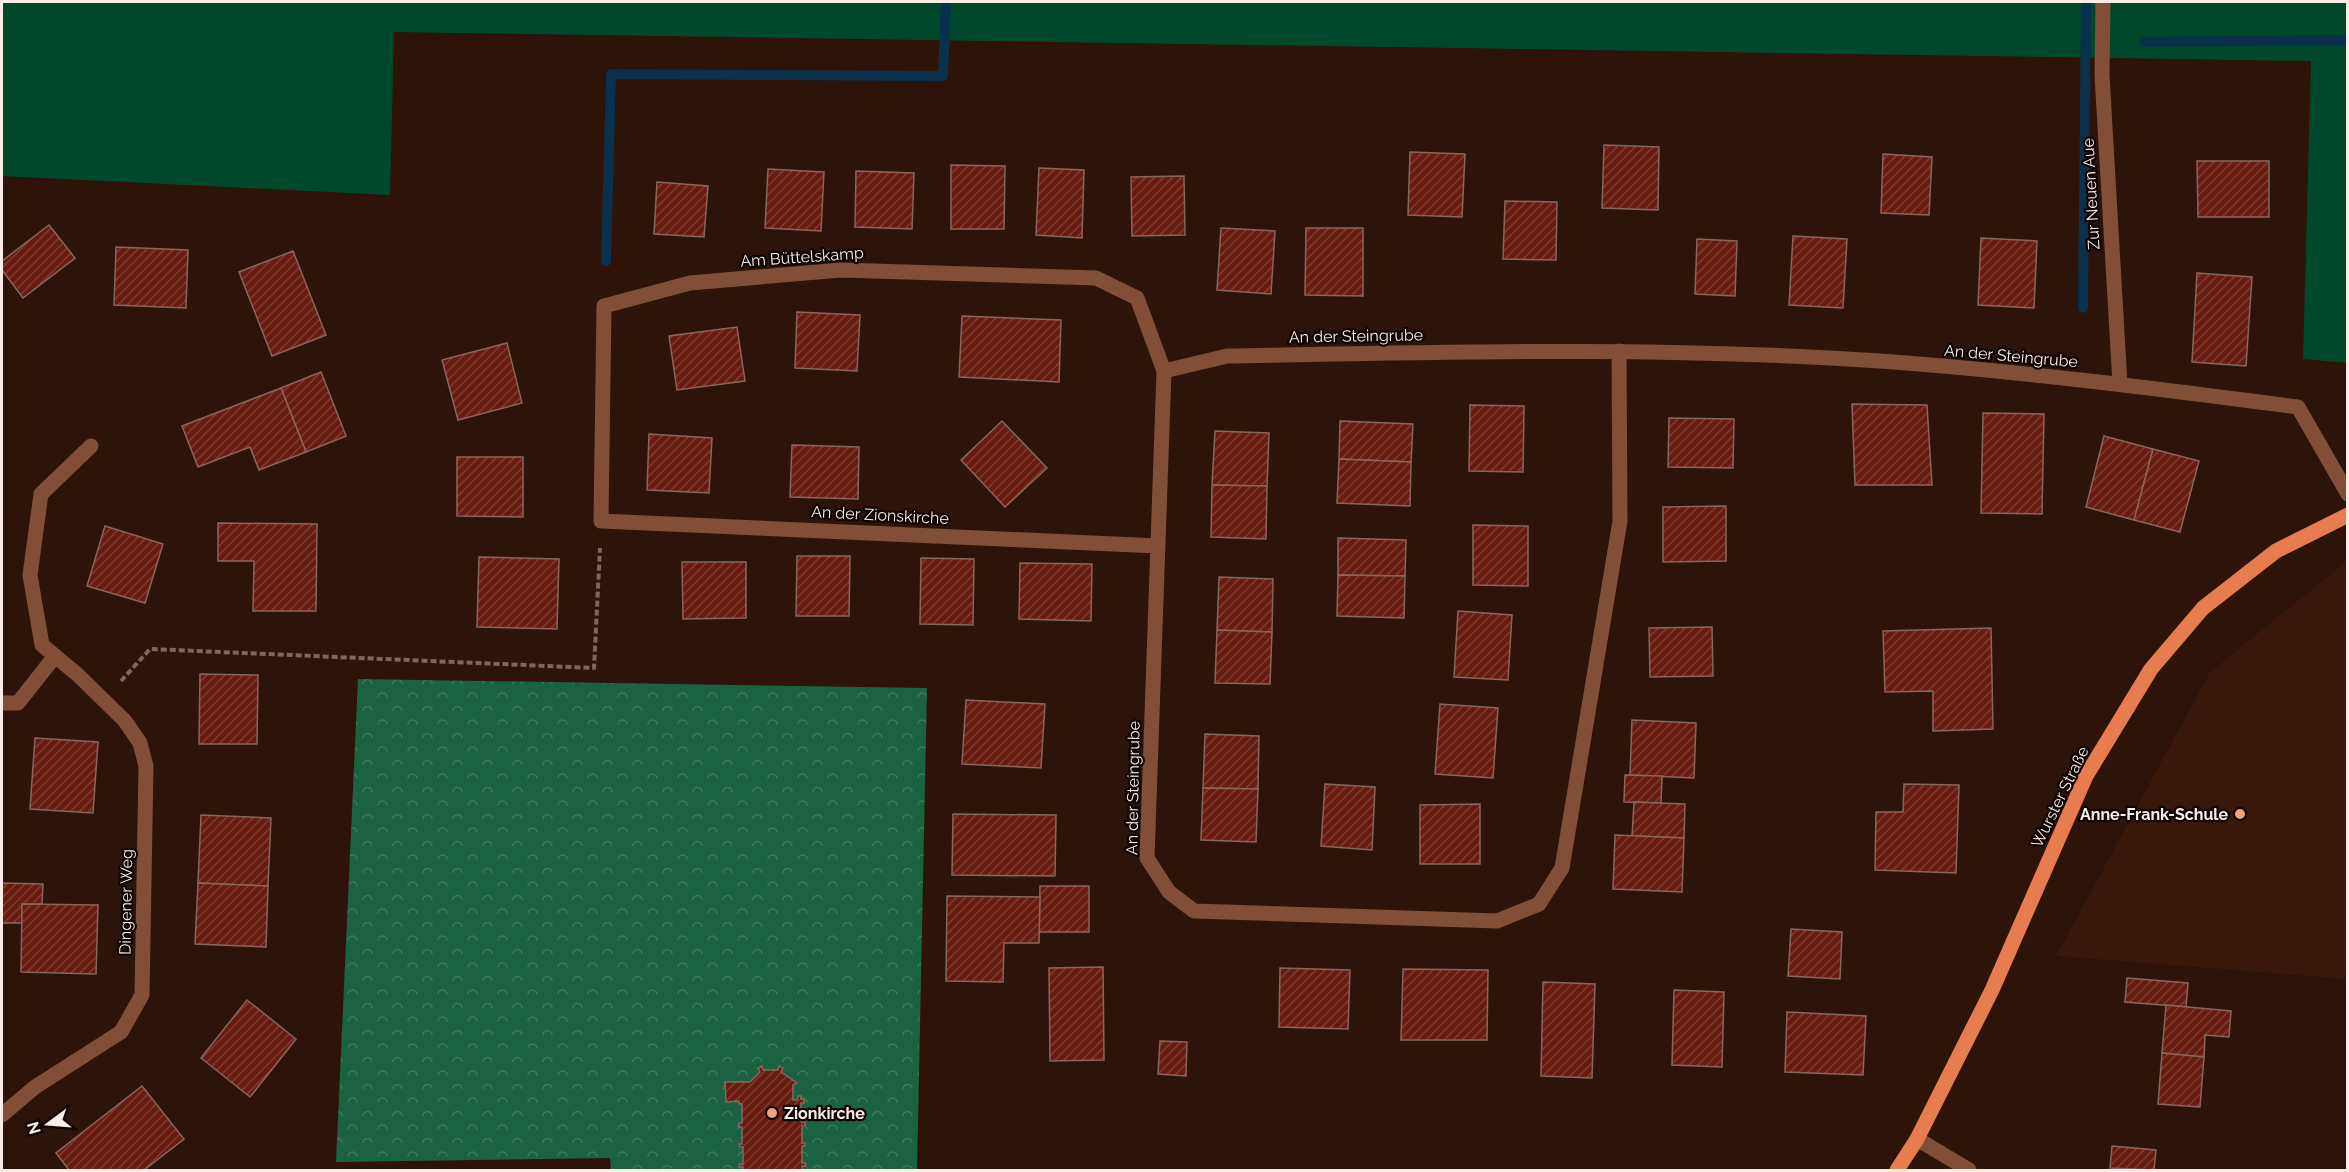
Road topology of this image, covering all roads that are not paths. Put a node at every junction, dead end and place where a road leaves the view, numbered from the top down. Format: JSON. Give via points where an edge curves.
{"nodes":[{"id":1,"x":2103,"y":2,"type":"edge"},
{"id":2,"x":1618,"y":351,"type":"junction"},
{"id":3,"x":1164,"y":371,"type":"junction"},
{"id":4,"x":2120,"y":384,"type":"junction"},
{"id":5,"x":91,"y":446,"type":"dead end"},
{"id":6,"x":2348,"y":494,"type":"edge"},
{"id":7,"x":2348,"y":515,"type":"edge"},
{"id":8,"x":601,"y":520,"type":"joint"},
{"id":9,"x":1158,"y":546,"type":"junction"},
{"id":10,"x":55,"y":656,"type":"junction"},
{"id":11,"x":2,"y":703,"type":"edge"},
{"id":12,"x":2,"y":1115,"type":"edge"},
{"id":13,"x":1917,"y":1139,"type":"junction"},
{"id":14,"x":1897,"y":1170,"type":"edge"},
{"id":15,"x":1969,"y":1170,"type":"edge"}],
"edges":[{"from":1,"to":4,"type":"street","name":"Zur Neuen Aue","via":[[2102,75]]},
{"from":2,"to":3,"type":"street","name":"An der Steingrube","via":[[1227,356]]},
{"from":2,"to":4,"type":"street","name":"An der Steingrube","via":[[1880,361]]},
{"from":2,"to":9,"type":"street","name":"An der Steingrube","via":[[1620,521],[1562,868],[1539,904],[1497,921],[1194,911],[1169,892],[1147,858]]},
{"from":3,"to":8,"type":"street","name":"Am Büttelskamp","via":[[1137,298],[1096,278],[842,270],[690,283],[604,306]]},
{"from":3,"to":9,"type":"street","name":"An der Steingrube"},
{"from":4,"to":6,"type":"street","name":"An der Steingrube","via":[[2298,407]]},
{"from":5,"to":10,"type":"street","name":"Dingener Weg","via":[[41,494],[30,575],[42,645]]},
{"from":7,"to":13,"type":"main road","name":"Wurster Straße","via":[[2276,551],[2203,608],[2151,669],[2086,776],[1992,990]]},
{"from":8,"to":9,"type":"street","name":"An der Zionskirche"},
{"from":10,"to":11,"type":"street","via":[[18,703]]},
{"from":10,"to":12,"type":"street","name":"Dingener Weg","via":[[125,721],[140,743],[146,766],[142,995],[121,1032],[35,1087]]},
{"from":13,"to":14,"type":"main road","name":"Wurster Straße"},
{"from":13,"to":15,"type":"street"}]}
